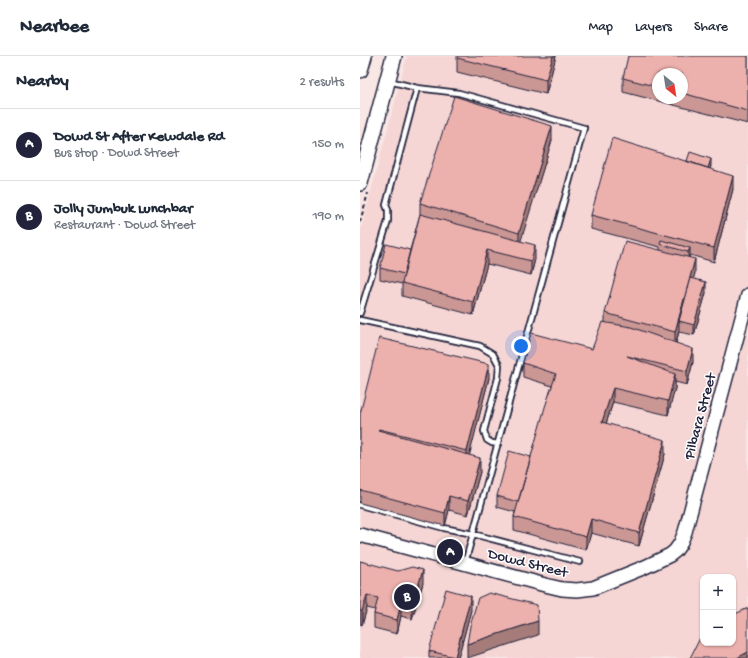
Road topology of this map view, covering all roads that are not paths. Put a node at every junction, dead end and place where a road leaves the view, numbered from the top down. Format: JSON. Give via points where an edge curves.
{"nodes":[{"id":1,"x":364,"y":56,"type":"edge"},
{"id":2,"x":394,"y":56,"type":"edge"},
{"id":3,"x":360,"y":70,"type":"edge"},
{"id":4,"x":388,"y":80,"type":"junction"},
{"id":5,"x":417,"y":88,"type":"junction"},
{"id":6,"x":360,"y":183,"type":"edge"},
{"id":7,"x":748,"y":295,"type":"edge"},
{"id":8,"x":360,"y":313,"type":"edge"},
{"id":9,"x":360,"y":320,"type":"edge"},
{"id":10,"x":498,"y":444,"type":"junction"},
{"id":11,"x":360,"y":506,"type":"edge"},
{"id":12,"x":473,"y":534,"type":"junction"},
{"id":13,"x":360,"y":535,"type":"edge"},
{"id":14,"x":680,"y":544,"type":"joint"},
{"id":15,"x":580,"y":562,"type":"dead end"},
{"id":16,"x":465,"y":563,"type":"junction"}],
"edges":[{"from":1,"to":3,"type":"main road"},
{"from":2,"to":4,"type":"main road"},
{"from":4,"to":5,"type":"lane"},
{"from":4,"to":6,"type":"main road"},
{"from":5,"to":8,"type":"lane","via":[[386,205],[388,221]]},
{"from":5,"to":10,"type":"lane","via":[[459,93],[584,128]]},
{"from":7,"to":14,"type":"main road","name":"Pilbara Street"},
{"from":9,"to":10,"type":"lane","via":[[480,346],[493,354],[499,365],[498,378],[484,431],[487,440],[492,444]]},
{"from":10,"to":12,"type":"lane"},
{"from":11,"to":12,"type":"lane"},
{"from":12,"to":15,"type":"lane"},
{"from":12,"to":16,"type":"lane"},
{"from":13,"to":16,"type":"main road","name":"Dowd Street"},
{"from":14,"to":16,"type":"main road","name":"Dowd Street","via":[[670,555],[645,567],[593,588],[577,590],[545,585]]}]}
